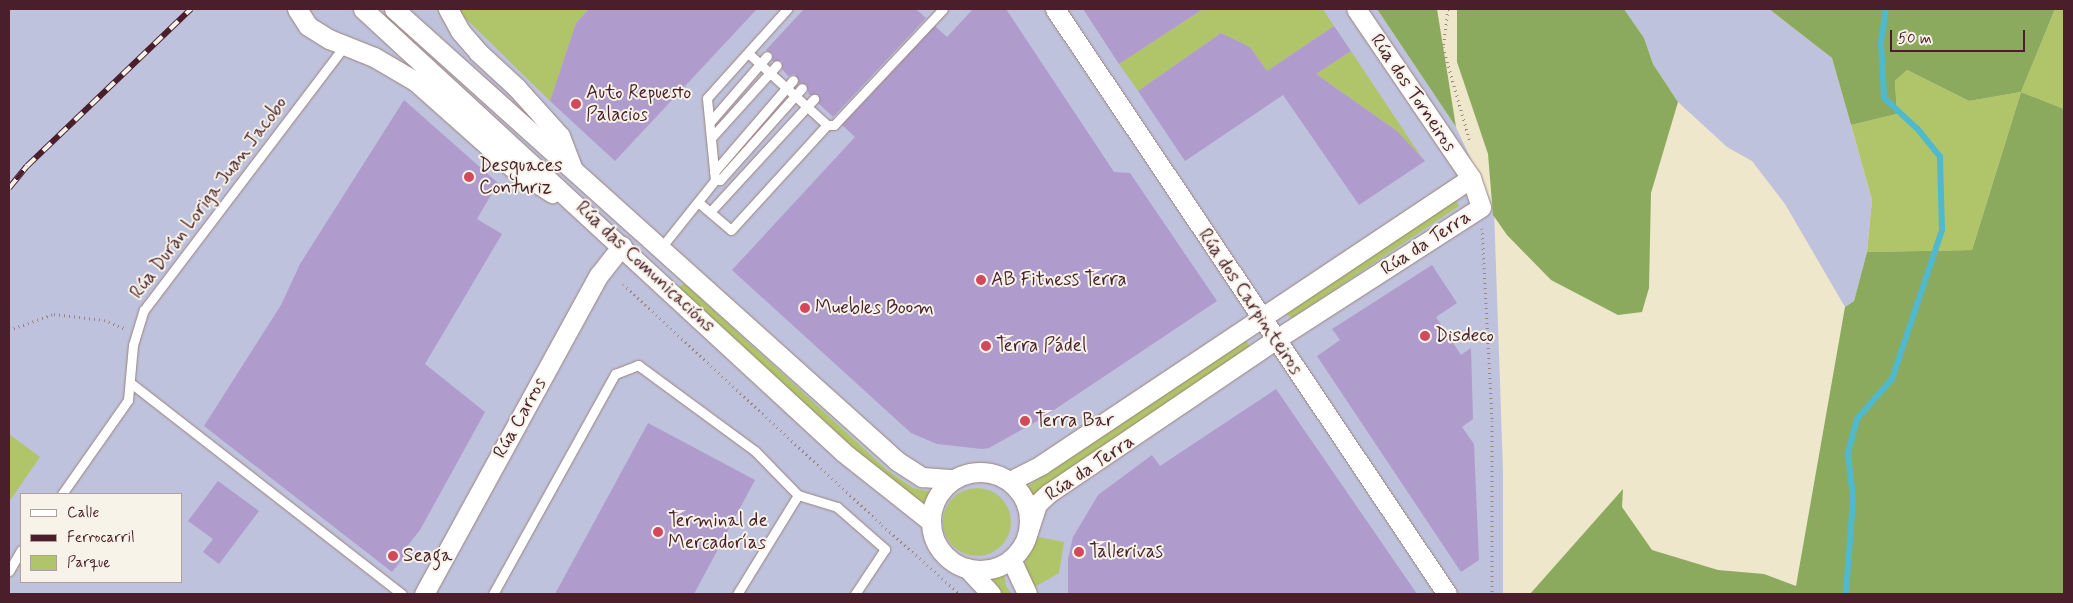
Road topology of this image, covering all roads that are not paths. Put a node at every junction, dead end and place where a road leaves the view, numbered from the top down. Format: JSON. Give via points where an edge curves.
{"nodes":[{"id":1,"x":297,"y":9,"type":"edge"},
{"id":2,"x":363,"y":9,"type":"edge"},
{"id":3,"x":394,"y":9,"type":"edge"},
{"id":4,"x":448,"y":9,"type":"edge"},
{"id":5,"x":787,"y":9,"type":"edge"},
{"id":6,"x":943,"y":9,"type":"edge"},
{"id":7,"x":1055,"y":9,"type":"edge"},
{"id":8,"x":1356,"y":9,"type":"edge"},
{"id":9,"x":345,"y":45,"type":"junction"},
{"id":10,"x":748,"y":53,"type":"junction"},
{"id":11,"x":767,"y":56,"type":"dead end"},
{"id":12,"x":760,"y":64,"type":"junction"},
{"id":13,"x":777,"y":65,"type":"dead end"},
{"id":14,"x":770,"y":73,"type":"junction"},
{"id":15,"x":793,"y":80,"type":"dead end"},
{"id":16,"x":786,"y":88,"type":"junction"},
{"id":17,"x":802,"y":88,"type":"dead end"},
{"id":18,"x":795,"y":96,"type":"junction"},
{"id":19,"x":814,"y":99,"type":"dead end"},
{"id":20,"x":807,"y":106,"type":"junction"},
{"id":21,"x":710,"y":122,"type":"junction"},
{"id":22,"x":826,"y":125,"type":"junction"},
{"id":23,"x":711,"y":138,"type":"junction"},
{"id":24,"x":574,"y":171,"type":"junction"},
{"id":25,"x":714,"y":176,"type":"junction"},
{"id":26,"x":1471,"y":178,"type":"junction"},
{"id":27,"x":698,"y":202,"type":"junction"},
{"id":28,"x":576,"y":203,"type":"junction"},
{"id":29,"x":710,"y":212,"type":"junction"},
{"id":30,"x":622,"y":246,"type":"junction"},
{"id":31,"x":660,"y":249,"type":"junction"},
{"id":32,"x":1259,"y":316,"type":"junction"},
{"id":33,"x":1274,"y":340,"type":"junction"},
{"id":34,"x":132,"y":384,"type":"junction"},
{"id":35,"x":953,"y":478,"type":"junction"},
{"id":36,"x":1010,"y":481,"type":"junction"},
{"id":37,"x":63,"y":493,"type":"edge"},
{"id":38,"x":798,"y":495,"type":"junction"},
{"id":39,"x":930,"y":521,"type":"junction"},
{"id":40,"x":1028,"y":532,"type":"junction"},
{"id":41,"x":20,"y":552,"type":"edge"},
{"id":42,"x":1011,"y":559,"type":"junction"},
{"id":43,"x":967,"y":568,"type":"junction"},
{"id":44,"x":9,"y":571,"type":"edge"},
{"id":45,"x":402,"y":594,"type":"edge"},
{"id":46,"x":424,"y":594,"type":"edge"},
{"id":47,"x":493,"y":594,"type":"edge"},
{"id":48,"x":737,"y":594,"type":"edge"},
{"id":49,"x":855,"y":594,"type":"edge"},
{"id":50,"x":991,"y":594,"type":"edge"},
{"id":51,"x":1027,"y":594,"type":"edge"},
{"id":52,"x":1447,"y":594,"type":"edge"}],
"edges":[{"from":1,"to":9,"type":"street","via":[[308,26]]},
{"from":2,"to":28,"type":"street","name":"Rúa das Comunicacións"},
{"from":3,"to":24,"type":"street","name":"Rúa das Comunicacións"},
{"from":4,"to":24,"type":"street","via":[[472,45],[560,136]]},
{"from":5,"to":10,"type":"lane"},
{"from":6,"to":22,"type":"lane","via":[[840,120],[834,125]]},
{"from":7,"to":32,"type":"street","name":"Rúa dos Carpinteiros"},
{"from":8,"to":26,"type":"street","name":"Rúa dos Torneiros"},
{"from":9,"to":28,"type":"street","via":[[415,81],[512,167],[545,190]]},
{"from":9,"to":34,"type":"lane","name":"Rúa Durán Loriga Juan Jacobo","via":[[144,310],[133,345]]},
{"from":10,"to":12,"type":"lane"},
{"from":10,"to":21,"type":"lane","via":[[707,98]]},
{"from":11,"to":12,"type":"lane"},
{"from":12,"to":14,"type":"lane"},
{"from":12,"to":21,"type":"lane"},
{"from":13,"to":14,"type":"lane"},
{"from":14,"to":16,"type":"lane"},
{"from":14,"to":23,"type":"lane"},
{"from":15,"to":16,"type":"lane"},
{"from":16,"to":18,"type":"lane"},
{"from":16,"to":25,"type":"lane"},
{"from":17,"to":18,"type":"lane"},
{"from":18,"to":20,"type":"lane"},
{"from":18,"to":25,"type":"lane","via":[[720,180]]},
{"from":19,"to":20,"type":"lane"},
{"from":20,"to":22,"type":"lane"},
{"from":20,"to":29,"type":"lane"},
{"from":21,"to":23,"type":"lane"},
{"from":22,"to":29,"type":"lane","via":[[731,230]]},
{"from":23,"to":25,"type":"lane"},
{"from":24,"to":31,"type":"street","name":"Rúa das Comunicacións"},
{"from":25,"to":27,"type":"lane"},
{"from":26,"to":32,"type":"street","name":"Rúa da Terra"},
{"from":26,"to":33,"type":"street","name":"Rúa da Terra","via":[[1481,207]]},
{"from":27,"to":29,"type":"lane"},
{"from":27,"to":31,"type":"lane"},
{"from":28,"to":30,"type":"street","name":"Rúa das Comunicacións"},
{"from":30,"to":39,"type":"street","name":"Rúa das Comunicacións","via":[[843,452]]},
{"from":30,"to":46,"type":"street","name":"Rúa Carros","via":[[599,275]]},
{"from":31,"to":35,"type":"street","name":"Rúa das Comunicacións","via":[[897,461],[922,477]]},
{"from":32,"to":33,"type":"street","name":"Rúa dos Carpinteiros"},
{"from":32,"to":36,"type":"street","name":"Rúa da Terra","via":[[1041,465]]},
{"from":33,"to":40,"type":"street","name":"Rúa da Terra","via":[[1049,493],[1037,504]]},
{"from":33,"to":52,"type":"street","name":"Rúa dos Carpinteiros"},
{"from":34,"to":37,"type":"lane","name":"Rúa Durán Loriga Juan Jacobo","via":[[121,412]]},
{"from":34,"to":45,"type":"lane"},
{"from":35,"to":36,"type":"street","name":"Rúa das Comunicacións","via":[[972,472],[992,473]]},
{"from":35,"to":39,"type":"street","via":[[941,490],[933,505]]},
{"from":36,"to":40,"type":"street","via":[[1027,504]]},
{"from":38,"to":47,"type":"lane","via":[[755,451],[638,365],[615,374]]},
{"from":38,"to":48,"type":"lane"},
{"from":38,"to":49,"type":"lane","via":[[837,507],[885,548]]},
{"from":39,"to":43,"type":"street","via":[[941,551],[953,562]]},
{"from":40,"to":42,"type":"street"},
{"from":41,"to":44,"type":"lane"},
{"from":42,"to":43,"type":"street","via":[[983,570]]},
{"from":42,"to":51,"type":"street"},
{"from":43,"to":50,"type":"street"}]}
